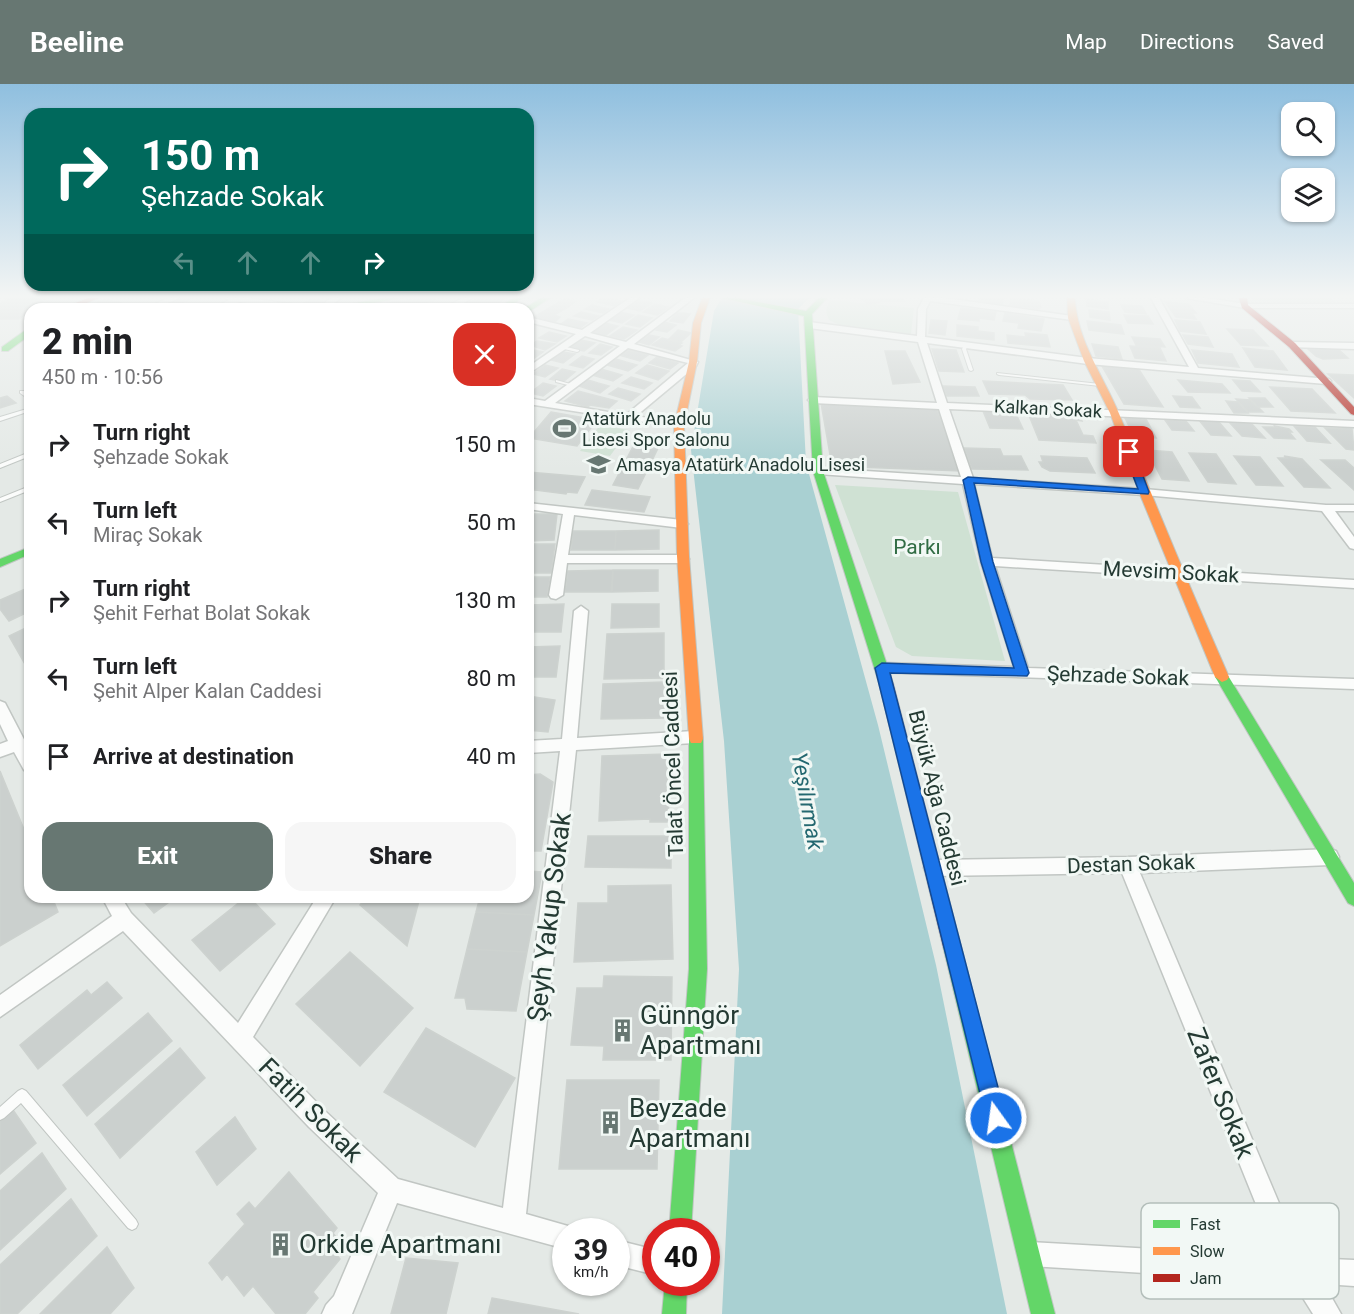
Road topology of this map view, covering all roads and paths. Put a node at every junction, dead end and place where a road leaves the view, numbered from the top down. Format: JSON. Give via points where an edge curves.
{"nodes":[{"id":1,"x":550,"y":355,"type":"edge"},
{"id":2,"x":613,"y":355,"type":"edge"},
{"id":3,"x":665,"y":355,"type":"edge"},
{"id":4,"x":694,"y":355,"type":"edge"},
{"id":5,"x":809,"y":355,"type":"edge"},
{"id":6,"x":926,"y":355,"type":"edge"},
{"id":7,"x":966,"y":355,"type":"edge"},
{"id":8,"x":1046,"y":355,"type":"edge"},
{"id":9,"x":1086,"y":355,"type":"edge"},
{"id":10,"x":1187,"y":355,"type":"edge"},
{"id":11,"x":1302,"y":355,"type":"edge"},
{"id":12,"x":1088,"y":361,"type":"junction"},
{"id":13,"x":693,"y":363,"type":"junction"},
{"id":14,"x":534,"y":367,"type":"edge"},
{"id":15,"x":971,"y":370,"type":"dead end"},
{"id":16,"x":1195,"y":370,"type":"junction"},
{"id":17,"x":999,"y":374,"type":"dead end"},
{"id":18,"x":558,"y":381,"type":"dead end"},
{"id":19,"x":1326,"y":381,"type":"junction"},
{"id":20,"x":572,"y":385,"type":"junction"},
{"id":21,"x":1100,"y":385,"type":"junction"},
{"id":22,"x":813,"y":400,"type":"junction"},
{"id":23,"x":534,"y":402,"type":"edge"},
{"id":24,"x":942,"y":404,"type":"junction"},
{"id":25,"x":546,"y":405,"type":"junction"},
{"id":26,"x":24,"y":411,"type":"edge"},
{"id":27,"x":1114,"y":412,"type":"junction"},
{"id":28,"x":1354,"y":412,"type":"edge"},
{"id":29,"x":628,"y":418,"type":"junction"},
{"id":30,"x":0,"y":419,"type":"edge"},
{"id":31,"x":1354,"y":424,"type":"edge"},
{"id":32,"x":680,"y":426,"type":"junction"},
{"id":33,"x":24,"y":456,"type":"edge"},
{"id":34,"x":0,"y":466,"type":"edge"},
{"id":35,"x":818,"y":471,"type":"junction"},
{"id":36,"x":968,"y":480,"type":"junction"},
{"id":37,"x":24,"y":490,"type":"edge"},
{"id":38,"x":1144,"y":492,"type":"junction"},
{"id":39,"x":0,"y":500,"type":"edge"},
{"id":40,"x":534,"y":507,"type":"edge"},
{"id":41,"x":1326,"y":508,"type":"junction"},
{"id":42,"x":1354,"y":508,"type":"edge"},
{"id":43,"x":569,"y":512,"type":"junction"},
{"id":44,"x":682,"y":524,"type":"junction"},
{"id":45,"x":1354,"y":545,"type":"edge"},
{"id":46,"x":24,"y":553,"type":"edge"},
{"id":47,"x":561,"y":559,"type":"junction"},
{"id":48,"x":683,"y":559,"type":"junction"},
{"id":49,"x":987,"y":562,"type":"junction"},
{"id":50,"x":0,"y":563,"type":"edge"},
{"id":51,"x":1178,"y":572,"type":"junction"},
{"id":52,"x":1354,"y":584,"type":"edge"},
{"id":53,"x":555,"y":596,"type":"dead end"},
{"id":54,"x":581,"y":611,"type":"dead end"},
{"id":55,"x":882,"y":668,"type":"junction"},
{"id":56,"x":1023,"y":673,"type":"junction"},
{"id":57,"x":1223,"y":679,"type":"junction"},
{"id":58,"x":1354,"y":684,"type":"edge"},
{"id":59,"x":0,"y":707,"type":"edge"},
{"id":60,"x":694,"y":737,"type":"junction"},
{"id":61,"x":569,"y":743,"type":"junction"},
{"id":62,"x":17,"y":744,"type":"junction"},
{"id":63,"x":534,"y":746,"type":"edge"},
{"id":64,"x":0,"y":751,"type":"edge"},
{"id":65,"x":24,"y":755,"type":"edge"},
{"id":66,"x":1330,"y":857,"type":"junction"},
{"id":67,"x":1128,"y":865,"type":"junction"},
{"id":68,"x":933,"y":868,"type":"junction"},
{"id":69,"x":1354,"y":897,"type":"edge"},
{"id":70,"x":115,"y":903,"type":"edge"},
{"id":71,"x":323,"y":903,"type":"edge"},
{"id":72,"x":124,"y":919,"type":"junction"},
{"id":73,"x":0,"y":1007,"type":"edge"},
{"id":74,"x":240,"y":1039,"type":"junction"},
{"id":75,"x":0,"y":1114,"type":"edge"},
{"id":76,"x":391,"y":1189,"type":"junction"},
{"id":77,"x":1266,"y":1203,"type":"edge"},
{"id":78,"x":681,"y":1218,"type":"edge"},
{"id":79,"x":513,"y":1223,"type":"junction"},
{"id":80,"x":132,"y":1224,"type":"dead end"},
{"id":81,"x":552,"y":1234,"type":"edge"},
{"id":82,"x":1030,"y":1254,"type":"junction"},
{"id":83,"x":1141,"y":1261,"type":"edge"},
{"id":84,"x":1339,"y":1272,"type":"edge"},
{"id":85,"x":1354,"y":1273,"type":"edge"},
{"id":86,"x":675,"y":1296,"type":"edge"},
{"id":87,"x":1319,"y":1299,"type":"edge"},
{"id":88,"x":335,"y":1314,"type":"edge"},
{"id":89,"x":674,"y":1314,"type":"edge"},
{"id":90,"x":1043,"y":1314,"type":"edge"},
{"id":91,"x":1328,"y":1314,"type":"edge"}],
"edges":[{"from":1,"to":14,"type":"street"},
{"from":2,"to":20,"type":"street"},
{"from":3,"to":13,"type":"street"},
{"from":4,"to":13,"type":"street","name":"Talat Öncel Caddesi"},
{"from":5,"to":22,"type":"street","name":"Büyük Ağa Caddesi"},
{"from":6,"to":24,"type":"street"},
{"from":7,"to":15,"type":"lane"},
{"from":8,"to":12,"type":"street"},
{"from":9,"to":12,"type":"street"},
{"from":10,"to":16,"type":"street"},
{"from":11,"to":19,"type":"street"},
{"from":12,"to":16,"type":"street"},
{"from":12,"to":21,"type":"street"},
{"from":13,"to":29,"type":"street"},
{"from":13,"to":32,"type":"street","name":"Talat Öncel Caddesi"},
{"from":16,"to":19,"type":"street"},
{"from":17,"to":21,"type":"lane"},
{"from":18,"to":20,"type":"lane"},
{"from":19,"to":28,"type":"street"},
{"from":20,"to":25,"type":"street"},
{"from":21,"to":27,"type":"street"},
{"from":22,"to":24,"type":"street","name":"Kalkan Sokak"},
{"from":22,"to":35,"type":"street","name":"Büyük Ağa Caddesi"},
{"from":23,"to":25,"type":"street"},
{"from":24,"to":27,"type":"street","name":"Kalkan Sokak"},
{"from":24,"to":36,"type":"street"},
{"from":25,"to":29,"type":"street"},
{"from":26,"to":30,"type":"lane"},
{"from":27,"to":31,"type":"street","name":"Kalkan Sokak"},
{"from":27,"to":38,"type":"street"},
{"from":29,"to":32,"type":"street"},
{"from":32,"to":44,"type":"street","name":"Talat Öncel Caddesi"},
{"from":33,"to":34,"type":"lane"},
{"from":35,"to":36,"type":"street"},
{"from":35,"to":55,"type":"street","name":"Büyük Ağa Caddesi"},
{"from":36,"to":38,"type":"street"},
{"from":36,"to":49,"type":"street"},
{"from":37,"to":39,"type":"lane"},
{"from":38,"to":41,"type":"street"},
{"from":38,"to":51,"type":"street"},
{"from":40,"to":43,"type":"street"},
{"from":41,"to":42,"type":"street"},
{"from":41,"to":45,"type":"street"},
{"from":43,"to":44,"type":"street"},
{"from":43,"to":47,"type":"street"},
{"from":44,"to":48,"type":"street","name":"Talat Öncel Caddesi"},
{"from":46,"to":50,"type":"street"},
{"from":47,"to":48,"type":"street"},
{"from":47,"to":53,"type":"street"},
{"from":48,"to":60,"type":"street","name":"Talat Öncel Caddesi"},
{"from":49,"to":51,"type":"street","name":"Mevsim Sokak"},
{"from":49,"to":56,"type":"street"},
{"from":51,"to":52,"type":"street","name":"Mevsim Sokak"},
{"from":51,"to":57,"type":"street"},
{"from":54,"to":61,"type":"street","name":"Şeyh Yakup Sokak"},
{"from":55,"to":56,"type":"street","name":"Şehzade Sokak"},
{"from":55,"to":68,"type":"street","name":"Büyük Ağa Caddesi"},
{"from":56,"to":57,"type":"street","name":"Şehzade Sokak"},
{"from":57,"to":58,"type":"street","name":"Şehzade Sokak"},
{"from":57,"to":66,"type":"street"},
{"from":59,"to":62,"type":"street"},
{"from":60,"to":61,"type":"street"},
{"from":60,"to":78,"type":"street","name":"Talat Öncel Caddesi","via":[[698,969]]},
{"from":61,"to":63,"type":"street"},
{"from":61,"to":79,"type":"street","name":"Şeyh Yakup Sokak"},
{"from":62,"to":64,"type":"street"},
{"from":62,"to":65,"type":"street"},
{"from":66,"to":67,"type":"street","name":"Destan Sokak"},
{"from":66,"to":69,"type":"street"},
{"from":67,"to":68,"type":"street","name":"Destan Sokak"},
{"from":67,"to":77,"type":"street","name":"Zafer Sokak"},
{"from":68,"to":82,"type":"street","name":"Büyük Ağa Caddesi"},
{"from":70,"to":72,"type":"street","name":"Fatih Sokak"},
{"from":71,"to":74,"type":"street"},
{"from":72,"to":73,"type":"street"},
{"from":72,"to":74,"type":"street","name":"Fatih Sokak"},
{"from":74,"to":76,"type":"street","name":"Fatih Sokak"},
{"from":75,"to":80,"type":"lane","via":[[22,1095]]},
{"from":76,"to":79,"type":"street","name":"Fatih Sokak"},
{"from":76,"to":88,"type":"street","via":[[343,1305]]},
{"from":79,"to":81,"type":"street","name":"Fatih Sokak"},
{"from":82,"to":83,"type":"street"},
{"from":82,"to":90,"type":"street","name":"Büyük Ağa Caddesi"},
{"from":84,"to":85,"type":"street"},
{"from":86,"to":89,"type":"street"},
{"from":87,"to":91,"type":"street","name":"Zafer Sokak"}]}
